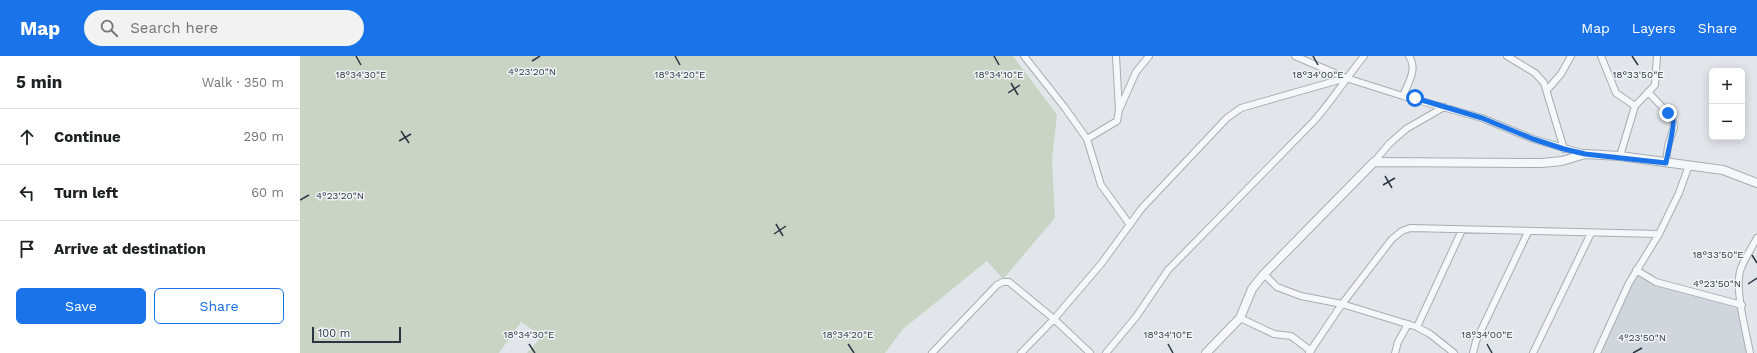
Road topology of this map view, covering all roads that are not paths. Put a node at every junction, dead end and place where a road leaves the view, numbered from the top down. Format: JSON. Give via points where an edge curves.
{"nodes":[{"id":1,"x":1024,"y":56,"type":"edge"},
{"id":2,"x":1116,"y":56,"type":"edge"},
{"id":3,"x":1149,"y":56,"type":"edge"},
{"id":4,"x":1295,"y":56,"type":"edge"},
{"id":5,"x":1364,"y":56,"type":"edge"},
{"id":6,"x":1409,"y":56,"type":"edge"},
{"id":7,"x":1507,"y":56,"type":"edge"},
{"id":8,"x":1570,"y":56,"type":"edge"},
{"id":9,"x":1601,"y":56,"type":"edge"},
{"id":10,"x":1657,"y":56,"type":"edge"},
{"id":11,"x":1346,"y":78,"type":"junction"},
{"id":12,"x":1546,"y":90,"type":"junction"},
{"id":13,"x":1648,"y":92,"type":"junction"},
{"id":14,"x":1403,"y":96,"type":"junction"},
{"id":15,"x":1635,"y":106,"type":"junction"},
{"id":16,"x":1444,"y":107,"type":"junction"},
{"id":17,"x":1119,"y":110,"type":"junction"},
{"id":18,"x":1087,"y":139,"type":"junction"},
{"id":19,"x":1564,"y":149,"type":"junction"},
{"id":20,"x":1585,"y":154,"type":"junction"},
{"id":21,"x":1620,"y":156,"type":"junction"},
{"id":22,"x":1374,"y":162,"type":"junction"},
{"id":23,"x":1666,"y":163,"type":"junction"},
{"id":24,"x":1690,"y":165,"type":"junction"},
{"id":25,"x":1757,"y":183,"type":"edge"},
{"id":26,"x":1130,"y":225,"type":"junction"},
{"id":27,"x":1462,"y":230,"type":"junction"},
{"id":28,"x":1528,"y":232,"type":"junction"},
{"id":29,"x":1591,"y":233,"type":"junction"},
{"id":30,"x":1659,"y":234,"type":"junction"},
{"id":31,"x":1757,"y":238,"type":"edge"},
{"id":32,"x":1636,"y":270,"type":"junction"},
{"id":33,"x":1264,"y":274,"type":"junction"},
{"id":34,"x":1342,"y":304,"type":"junction"},
{"id":35,"x":1742,"y":305,"type":"junction"},
{"id":36,"x":1240,"y":318,"type":"junction"},
{"id":37,"x":1054,"y":319,"type":"junction"},
{"id":38,"x":1408,"y":324,"type":"junction"},
{"id":39,"x":1417,"y":327,"type":"junction"},
{"id":40,"x":1310,"y":352,"type":"edge"},
{"id":41,"x":932,"y":353,"type":"edge"},
{"id":42,"x":1021,"y":353,"type":"edge"},
{"id":43,"x":1090,"y":353,"type":"edge"},
{"id":44,"x":1106,"y":353,"type":"edge"},
{"id":45,"x":1206,"y":353,"type":"edge"},
{"id":46,"x":1395,"y":353,"type":"edge"},
{"id":47,"x":1454,"y":353,"type":"edge"},
{"id":48,"x":1473,"y":353,"type":"edge"},
{"id":49,"x":1533,"y":353,"type":"edge"},
{"id":50,"x":1597,"y":353,"type":"edge"},
{"id":51,"x":1750,"y":353,"type":"edge"}],
"edges":[{"from":1,"to":18,"type":"street"},
{"from":2,"to":17,"type":"street"},
{"from":3,"to":17,"type":"street","via":[[1136,72]]},
{"from":4,"to":11,"type":"street"},
{"from":5,"to":11,"type":"street"},
{"from":6,"to":14,"type":"street","via":[[1413,71]]},
{"from":7,"to":12,"type":"street","via":[[1535,73],[1544,83]]},
{"from":8,"to":12,"type":"street","via":[[1561,74]]},
{"from":9,"to":15,"type":"street","via":[[1616,93]]},
{"from":10,"to":13,"type":"street","via":[[1655,85]]},
{"from":11,"to":14,"type":"street"},
{"from":11,"to":26,"type":"street","via":[[1234,112],[1142,208]]},
{"from":11,"to":44,"type":"street","via":[[1330,104],[1168,270],[1136,317]]},
{"from":12,"to":19,"type":"street"},
{"from":13,"to":15,"type":"street"},
{"from":13,"to":23,"type":"street","via":[[1673,121]]},
{"from":14,"to":16,"type":"street"},
{"from":15,"to":21,"type":"street"},
{"from":16,"to":19,"type":"street","via":[[1482,118]]},
{"from":16,"to":22,"type":"street","via":[[1406,129]]},
{"from":17,"to":18,"type":"street","via":[[1117,121]]},
{"from":18,"to":26,"type":"street","via":[[1101,185]]},
{"from":19,"to":20,"type":"street"},
{"from":20,"to":21,"type":"street"},
{"from":20,"to":22,"type":"street","via":[[1562,161],[1542,163]]},
{"from":21,"to":23,"type":"street"},
{"from":22,"to":33,"type":"street"},
{"from":23,"to":24,"type":"street"},
{"from":24,"to":25,"type":"street","via":[[1723,170]]},
{"from":24,"to":30,"type":"street"},
{"from":26,"to":37,"type":"street"},
{"from":27,"to":28,"type":"street"},
{"from":27,"to":34,"type":"street","via":[[1410,228],[1402,231],[1392,239]]},
{"from":27,"to":39,"type":"street"},
{"from":28,"to":29,"type":"street"},
{"from":28,"to":48,"type":"street","via":[[1476,341]]},
{"from":29,"to":30,"type":"street"},
{"from":29,"to":49,"type":"street"},
{"from":30,"to":32,"type":"street"},
{"from":31,"to":35,"type":"street","via":[[1740,271]]},
{"from":32,"to":35,"type":"street","via":[[1656,282]]},
{"from":32,"to":50,"type":"street"},
{"from":33,"to":34,"type":"street","via":[[1277,287],[1301,296]]},
{"from":33,"to":36,"type":"street","via":[[1252,289]]},
{"from":34,"to":38,"type":"street"},
{"from":34,"to":40,"type":"street"},
{"from":35,"to":51,"type":"street"},
{"from":36,"to":40,"type":"street","via":[[1274,334],[1292,336]]},
{"from":36,"to":45,"type":"street"},
{"from":37,"to":41,"type":"street","via":[[1009,282],[1003,282],[997,285]]},
{"from":37,"to":42,"type":"street"},
{"from":37,"to":43,"type":"street"},
{"from":38,"to":39,"type":"street"},
{"from":38,"to":46,"type":"street"},
{"from":39,"to":47,"type":"street"}]}
